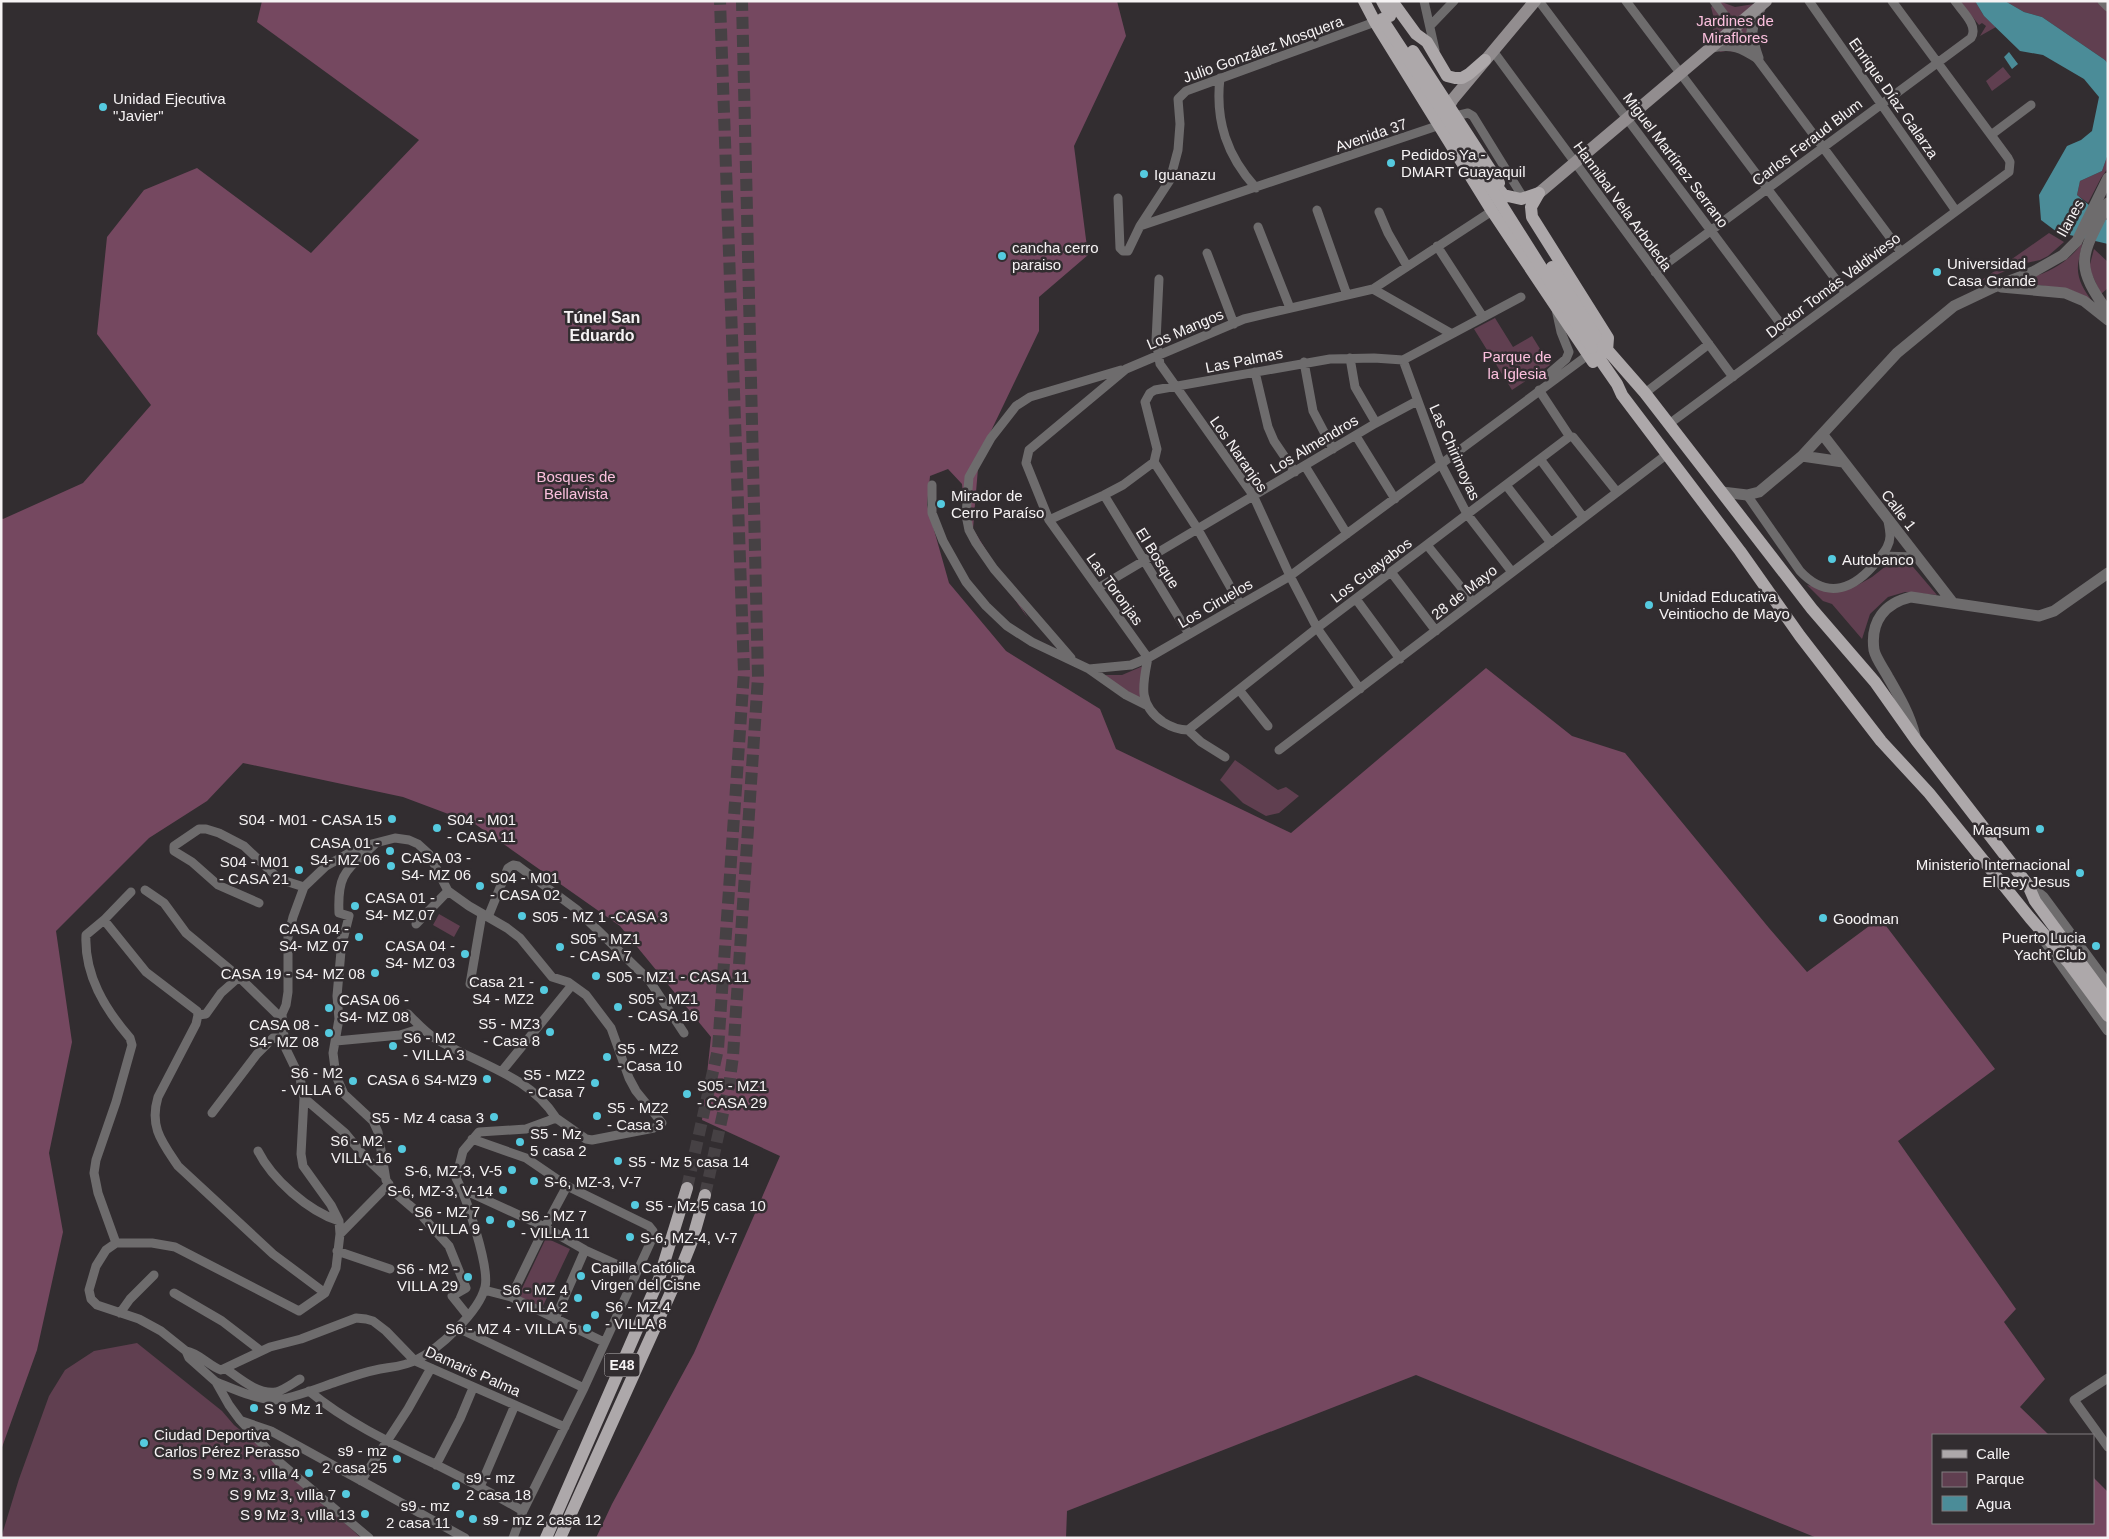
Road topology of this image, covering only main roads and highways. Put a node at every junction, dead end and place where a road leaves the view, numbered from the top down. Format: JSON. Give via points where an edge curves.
{"nodes":[{"id":1,"x":1364,"y":1,"type":"edge"},
{"id":2,"x":1369,"y":1,"type":"edge"},
{"id":3,"x":1382,"y":1,"type":"edge"},
{"id":4,"x":1392,"y":1,"type":"edge"},
{"id":5,"x":1537,"y":1,"type":"edge"},
{"id":6,"x":1764,"y":3,"type":"edge"},
{"id":7,"x":1382,"y":19,"type":"junction"},
{"id":8,"x":1416,"y":34,"type":"junction"},
{"id":9,"x":1489,"y":55,"type":"junction"},
{"id":10,"x":1419,"y":92,"type":"junction"},
{"id":11,"x":1451,"y":112,"type":"junction"},
{"id":12,"x":1470,"y":174,"type":"junction"},
{"id":13,"x":1539,"y":193,"type":"junction"},
{"id":14,"x":1505,"y":197,"type":"junction"},
{"id":15,"x":1538,"y":226,"type":"junction"},
{"id":16,"x":1514,"y":244,"type":"junction"},
{"id":17,"x":1592,"y":347,"type":"junction"},
{"id":18,"x":1607,"y":350,"type":"junction"},
{"id":19,"x":2072,"y":959,"type":"junction"},
{"id":20,"x":2108,"y":1000,"type":"edge"},
{"id":21,"x":2108,"y":1016,"type":"edge"},
{"id":22,"x":687,"y":1188,"type":"tunnel mouth"},
{"id":23,"x":705,"y":1195,"type":"tunnel mouth"},
{"id":24,"x":674,"y":1236,"type":"junction"},
{"id":25,"x":692,"y":1241,"type":"junction"},
{"id":26,"x":546,"y":1538,"type":"edge"},
{"id":27,"x":560,"y":1538,"type":"edge"}],
"edges":[{"from":1,"to":7,"type":"main road"},
{"from":2,"to":7,"type":"main road"},
{"from":3,"to":7,"type":"main road"},
{"from":4,"to":8,"type":"main road"},
{"from":5,"to":9,"type":"main road"},
{"from":6,"to":13,"type":"main road"},
{"from":7,"to":10,"type":"main road"},
{"from":7,"to":17,"type":"main road","bridge":true,"via":[[1456,115]]},
{"from":8,"to":9,"type":"main road","via":[[1427,42],[1447,76],[1455,78],[1469,74]]},
{"from":8,"to":10,"type":"main road","via":[[1442,83],[1438,90],[1429,94]]},
{"from":9,"to":11,"type":"main road"},
{"from":10,"to":11,"type":"main road"},
{"from":11,"to":12,"type":"main road"},
{"from":11,"to":14,"type":"main road"},
{"from":12,"to":14,"type":"main road"},
{"from":12,"to":16,"type":"main road"},
{"from":13,"to":14,"type":"main road","via":[[1521,199]]},
{"from":13,"to":15,"type":"main road","via":[[1530,212]]},
{"from":15,"to":16,"type":"main road","via":[[1527,224],[1519,227],[1514,234]]},
{"from":15,"to":18,"type":"main road","via":[[1608,338]]},
{"from":16,"to":17,"type":"main road","via":[[1555,304]]},
{"from":17,"to":18,"type":"main road"},
{"from":17,"to":19,"type":"main road","via":[[1666,455],[1881,741],[1929,793],[2033,922]]},
{"from":18,"to":19,"type":"main road","via":[[1646,393],[1812,609],[1875,682],[2028,885]]},
{"from":19,"to":20,"type":"main road"},
{"from":19,"to":21,"type":"main road"},
{"from":22,"to":24,"type":"main road","number":"E48"},
{"from":23,"to":25,"type":"main road","number":"E48"},
{"from":24,"to":25,"type":"main road"},
{"from":24,"to":26,"type":"main road","number":"E48","via":[[659,1279]]},
{"from":25,"to":27,"type":"main road","number":"E48"}]}
